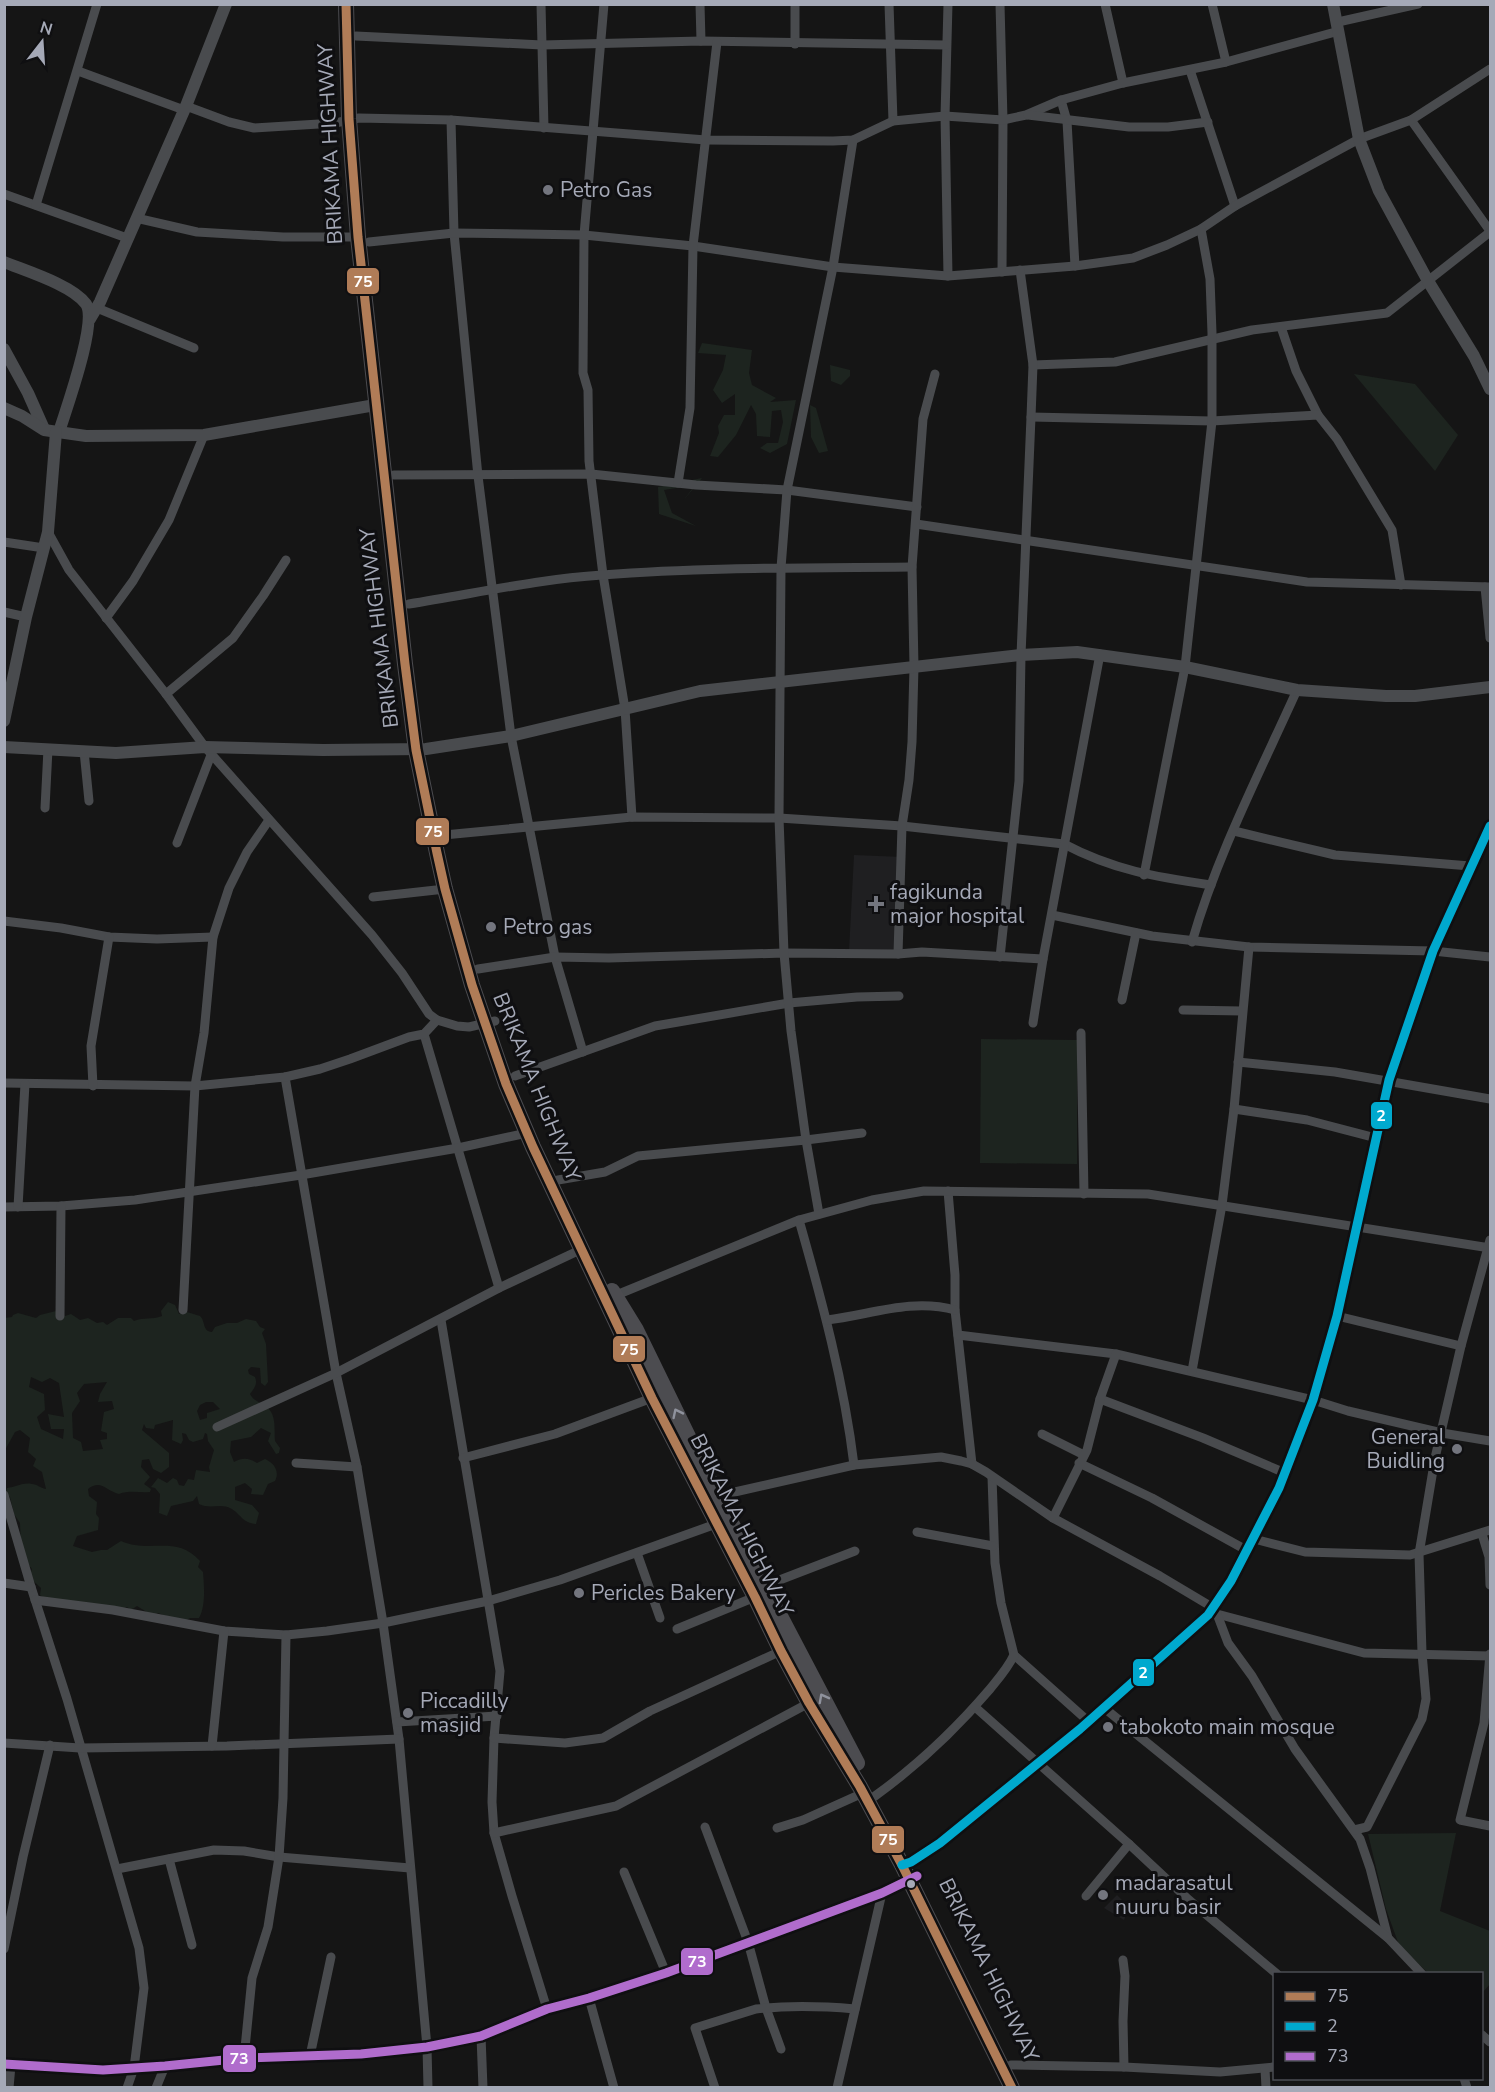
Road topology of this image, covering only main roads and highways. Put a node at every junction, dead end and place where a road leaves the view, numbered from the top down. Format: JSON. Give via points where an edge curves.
{"nodes":[{"id":1,"x":346,"y":4,"type":"edge"},
{"id":2,"x":355,"y":4,"type":"edge"},
{"id":3,"x":354,"y":119,"type":"junction"},
{"id":4,"x":363,"y":240,"type":"junction"},
{"id":5,"x":421,"y":750,"type":"junction"},
{"id":6,"x":490,"y":1022,"type":"junction"},
{"id":7,"x":629,"y":1334,"type":"junction"},
{"id":8,"x":759,"y":1591,"type":"junction"},
{"id":9,"x":869,"y":1795,"type":"junction"},
{"id":10,"x":910,"y":1871,"type":"junction"},
{"id":11,"x":1012,"y":2088,"type":"edge"},
{"id":12,"x":1021,"y":2088,"type":"edge"}],
"edges":[{"from":1,"to":3,"type":"highway","name":"BRIKAMA HIGHWAY"},
{"from":2,"to":3,"type":"highway","name":"BRIKAMA HIGHWAY"},
{"from":3,"to":4,"type":"highway","name":"BRIKAMA HIGHWAY"},
{"from":4,"to":5,"type":"highway","name":"BRIKAMA HIGHWAY","via":[[409,604]]},
{"from":4,"to":5,"type":"highway","name":"BRIKAMA HIGHWAY","via":[[375,405]]},
{"from":5,"to":6,"type":"highway","name":"BRIKAMA HIGHWAY"},
{"from":5,"to":6,"type":"highway","name":"BRIKAMA HIGHWAY","via":[[445,889]]},
{"from":6,"to":7,"type":"highway","name":"BRIKAMA HIGHWAY"},
{"from":6,"to":7,"type":"highway","name":"BRIKAMA HIGHWAY","via":[[506,1084],[527,1133],[580,1250]]},
{"from":8,"to":7,"type":"highway","name":"BRIKAMA HIGHWAY","one_way":true,"via":[[717,1496]]},
{"from":7,"to":8,"type":"highway","name":"BRIKAMA HIGHWAY","via":[[652,1398],[716,1524]]},
{"from":9,"to":8,"type":"highway","name":"BRIKAMA HIGHWAY","one_way":true},
{"from":8,"to":9,"type":"highway","name":"BRIKAMA HIGHWAY","via":[[781,1651],[809,1703]]},
{"from":9,"to":10,"type":"highway","name":"BRIKAMA HIGHWAY"},
{"from":10,"to":11,"type":"highway","name":"BRIKAMA HIGHWAY"},
{"from":10,"to":12,"type":"highway","name":"BRIKAMA HIGHWAY"}]}
